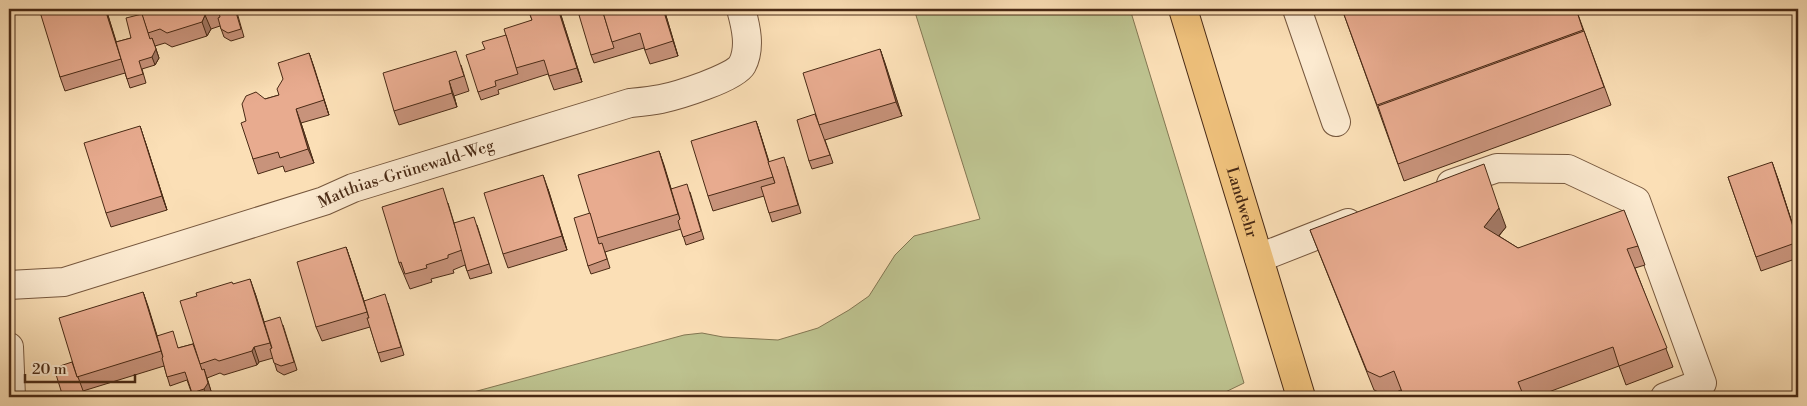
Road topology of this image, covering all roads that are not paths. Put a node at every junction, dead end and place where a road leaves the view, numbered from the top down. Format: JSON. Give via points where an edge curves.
{"nodes":[{"id":1,"x":741,"y":9,"type":"edge"},
{"id":2,"x":1183,"y":9,"type":"edge"},
{"id":3,"x":1297,"y":9,"type":"edge"},
{"id":4,"x":1336,"y":122,"type":"dead end"},
{"id":5,"x":1432,"y":192,"type":"edge"},
{"id":6,"x":1367,"y":216,"type":"edge"},
{"id":7,"x":1259,"y":258,"type":"junction"},
{"id":8,"x":9,"y":285,"type":"edge"},
{"id":9,"x":9,"y":346,"type":"edge"},
{"id":10,"x":11,"y":397,"type":"edge"},
{"id":11,"x":1301,"y":397,"type":"edge"},
{"id":12,"x":1665,"y":397,"type":"edge"}],
"edges":[{"from":1,"to":8,"type":"street","name":"Matthias-Grünewald-Weg","via":[[748,48],[741,67],[725,79],[661,99],[630,103],[353,188],[324,201],[64,282]]},
{"from":2,"to":7,"type":"main road","name":"Landwehr"},
{"from":3,"to":4,"type":"street"},
{"from":5,"to":12,"type":"street","via":[[1496,168],[1568,169],[1636,201],[1702,383]]},
{"from":6,"to":7,"type":"street"},
{"from":7,"to":11,"type":"main road","name":"Landwehr"},
{"from":9,"to":10,"type":"street"}]}
